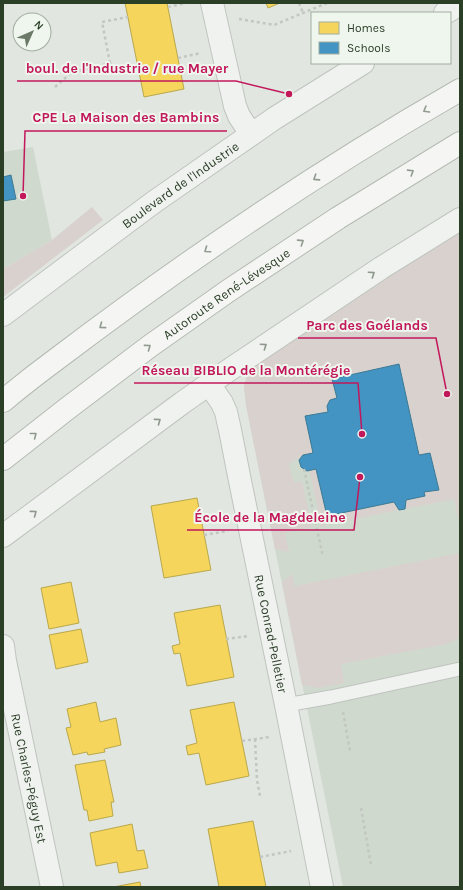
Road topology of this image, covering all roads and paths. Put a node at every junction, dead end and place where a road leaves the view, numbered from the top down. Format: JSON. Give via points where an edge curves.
{"nodes":[{"id":1,"x":186,"y":3,"type":"edge"},
{"id":2,"x":299,"y":3,"type":"edge"},
{"id":3,"x":327,"y":3,"type":"edge"},
{"id":4,"x":460,"y":4,"type":"edge"},
{"id":5,"x":168,"y":7,"type":"dead end"},
{"id":6,"x":214,"y":9,"type":"edge"},
{"id":7,"x":447,"y":12,"type":"edge"},
{"id":8,"x":303,"y":13,"type":"junction"},
{"id":9,"x":128,"y":17,"type":"dead end"},
{"id":10,"x":110,"y":63,"type":"junction"},
{"id":11,"x":361,"y":64,"type":"edge"},
{"id":12,"x":138,"y":65,"type":"dead end"},
{"id":13,"x":55,"y":87,"type":"dead end"},
{"id":14,"x":460,"y":90,"type":"edge"},
{"id":15,"x":251,"y":134,"type":"junction"},
{"id":16,"x":460,"y":143,"type":"edge"},
{"id":17,"x":460,"y":219,"type":"edge"},
{"id":18,"x":3,"y":315,"type":"edge"},
{"id":19,"x":210,"y":384,"type":"junction"},
{"id":20,"x":3,"y":401,"type":"edge"},
{"id":21,"x":3,"y":459,"type":"edge"},
{"id":22,"x":304,"y":469,"type":"dead end"},
{"id":23,"x":228,"y":531,"type":"dead end"},
{"id":24,"x":204,"y":535,"type":"dead end"},
{"id":25,"x":3,"y":536,"type":"edge"},
{"id":26,"x":323,"y":557,"type":"dead end"},
{"id":27,"x":249,"y":636,"type":"dead end"},
{"id":28,"x":226,"y":639,"type":"dead end"},
{"id":29,"x":4,"y":655,"type":"edge"},
{"id":30,"x":460,"y":669,"type":"edge"},
{"id":31,"x":340,"y":695,"type":"junction"},
{"id":32,"x":286,"y":704,"type":"junction"},
{"id":33,"x":269,"y":737,"type":"dead end"},
{"id":34,"x":255,"y":739,"type":"junction"},
{"id":35,"x":242,"y":741,"type":"dead end"},
{"id":36,"x":350,"y":751,"type":"dead end"},
{"id":37,"x":260,"y":796,"type":"dead end"},
{"id":38,"x":361,"y":808,"type":"dead end"},
{"id":39,"x":291,"y":851,"type":"dead end"},
{"id":40,"x":260,"y":857,"type":"dead end"},
{"id":41,"x":371,"y":865,"type":"dead end"},
{"id":42,"x":52,"y":887,"type":"edge"},
{"id":43,"x":322,"y":887,"type":"edge"}],
"edges":[{"from":1,"to":5,"type":"path"},
{"from":2,"to":8,"type":"path"},
{"from":3,"to":8,"type":"path"},
{"from":4,"to":7,"type":"street"},
{"from":6,"to":8,"type":"path","via":[[274,25]]},
{"from":6,"to":15,"type":"street","via":[[235,106]]},
{"from":9,"to":10,"type":"path","via":[[102,22]]},
{"from":10,"to":12,"type":"path","via":[[117,68]]},
{"from":10,"to":13,"type":"path","via":[[71,73]]},
{"from":11,"to":15,"type":"street","name":"Boulevard de l'Industrie"},
{"from":14,"to":20,"type":"highway","one_way":true,"via":[[346,158],[205,251]]},
{"from":15,"to":18,"type":"street","name":"Boulevard de l'Industrie","via":[[113,232]]},
{"from":21,"to":16,"type":"highway","name":"Autoroute René-Lévesque","one_way":true,"via":[[150,346],[228,291],[325,226]]},
{"from":19,"to":17,"type":"street","one_way":true,"via":[[381,268]]},
{"from":25,"to":19,"type":"street","one_way":true},
{"from":19,"to":32,"type":"street","name":"Rue Conrad-Pelletier","via":[[226,412]]},
{"from":22,"to":26,"type":"path"},
{"from":23,"to":24,"type":"path"},
{"from":27,"to":28,"type":"path"},
{"from":29,"to":42,"type":"street","name":"Rue Charles-Péguy Est"},
{"from":30,"to":31,"type":"lane"},
{"from":31,"to":32,"type":"lane"},
{"from":31,"to":36,"type":"path"},
{"from":32,"to":43,"type":"street","name":"Rue Conrad-Pelletier"},
{"from":33,"to":34,"type":"path"},
{"from":34,"to":35,"type":"path"},
{"from":34,"to":37,"type":"path"},
{"from":38,"to":41,"type":"path"},
{"from":39,"to":40,"type":"path"}]}
